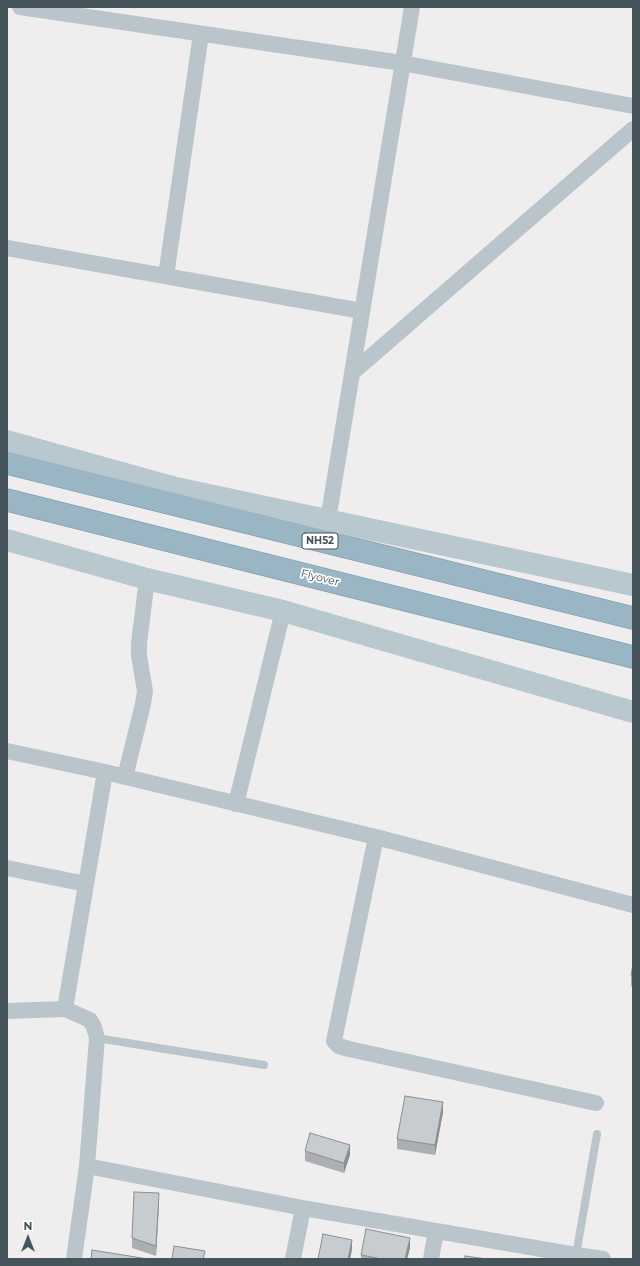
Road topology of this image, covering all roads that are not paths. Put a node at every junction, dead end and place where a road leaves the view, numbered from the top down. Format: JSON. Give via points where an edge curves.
{"nodes":[{"id":1,"x":20,"y":7,"type":"edge"},
{"id":2,"x":412,"y":7,"type":"edge"},
{"id":3,"x":201,"y":34,"type":"junction"},
{"id":4,"x":402,"y":63,"type":"junction"},
{"id":5,"x":633,"y":106,"type":"edge"},
{"id":6,"x":633,"y":129,"type":"edge"},
{"id":7,"x":7,"y":248,"type":"edge"},
{"id":8,"x":166,"y":276,"type":"junction"},
{"id":9,"x":362,"y":311,"type":"junction"},
{"id":10,"x":352,"y":372,"type":"junction"},
{"id":11,"x":7,"y":441,"type":"edge"},
{"id":12,"x":7,"y":463,"type":"edge"},
{"id":13,"x":7,"y":500,"type":"edge"},
{"id":14,"x":328,"y":520,"type":"junction"},
{"id":15,"x":7,"y":540,"type":"edge"},
{"id":16,"x":147,"y":579,"type":"junction"},
{"id":17,"x":633,"y":585,"type":"edge"},
{"id":18,"x":283,"y":611,"type":"junction"},
{"id":19,"x":633,"y":618,"type":"edge"},
{"id":20,"x":630,"y":656,"type":"edge"},
{"id":21,"x":633,"y":712,"type":"edge"},
{"id":22,"x":7,"y":751,"type":"edge"},
{"id":23,"x":105,"y":772,"type":"junction"},
{"id":24,"x":125,"y":777,"type":"junction"},
{"id":25,"x":236,"y":804,"type":"junction"},
{"id":26,"x":376,"y":837,"type":"junction"},
{"id":27,"x":7,"y":868,"type":"edge"},
{"id":28,"x":86,"y":884,"type":"junction"},
{"id":29,"x":633,"y":905,"type":"edge"},
{"id":30,"x":66,"y":999,"type":"junction"},
{"id":31,"x":7,"y":1011,"type":"edge"},
{"id":32,"x":97,"y":1038,"type":"junction"},
{"id":33,"x":264,"y":1065,"type":"dead end"},
{"id":34,"x":596,"y":1103,"type":"dead end"},
{"id":35,"x":597,"y":1134,"type":"dead end"},
{"id":36,"x":87,"y":1166,"type":"junction"},
{"id":37,"x":303,"y":1208,"type":"junction"},
{"id":38,"x":436,"y":1231,"type":"junction"},
{"id":39,"x":576,"y":1257,"type":"edge"},
{"id":40,"x":74,"y":1259,"type":"edge"},
{"id":41,"x":294,"y":1259,"type":"edge"},
{"id":42,"x":430,"y":1259,"type":"edge"},
{"id":43,"x":603,"y":1259,"type":"edge"}],
"edges":[{"from":1,"to":3,"type":"street"},
{"from":2,"to":4,"type":"street"},
{"from":3,"to":4,"type":"street"},
{"from":3,"to":8,"type":"street"},
{"from":4,"to":5,"type":"street"},
{"from":4,"to":9,"type":"street"},
{"from":6,"to":10,"type":"street"},
{"from":7,"to":8,"type":"street"},
{"from":8,"to":9,"type":"street"},
{"from":9,"to":10,"type":"street"},
{"from":10,"to":14,"type":"street"},
{"from":11,"to":14,"type":"main road","via":[[176,488]]},
{"from":12,"to":19,"type":"highway","number":"NH52"},
{"from":13,"to":20,"type":"highway","name":"Flyover"},
{"from":14,"to":17,"type":"main road"},
{"from":15,"to":16,"type":"main road"},
{"from":16,"to":18,"type":"main road"},
{"from":16,"to":24,"type":"street","via":[[139,643],[145,690]]},
{"from":18,"to":21,"type":"main road"},
{"from":18,"to":25,"type":"street"},
{"from":22,"to":23,"type":"street"},
{"from":23,"to":24,"type":"street"},
{"from":23,"to":28,"type":"street"},
{"from":24,"to":25,"type":"street"},
{"from":25,"to":26,"type":"street"},
{"from":26,"to":29,"type":"street"},
{"from":26,"to":34,"type":"street","via":[[334,1041],[338,1046]]},
{"from":27,"to":28,"type":"street"},
{"from":28,"to":30,"type":"street"},
{"from":30,"to":31,"type":"street"},
{"from":30,"to":32,"type":"street","via":[[90,1020]]},
{"from":32,"to":33,"type":"lane"},
{"from":32,"to":36,"type":"street"},
{"from":35,"to":39,"type":"lane"},
{"from":36,"to":37,"type":"street"},
{"from":36,"to":40,"type":"street"},
{"from":37,"to":38,"type":"street"},
{"from":37,"to":41,"type":"street"},
{"from":38,"to":39,"type":"street"},
{"from":38,"to":42,"type":"street"},
{"from":39,"to":43,"type":"street"}]}
